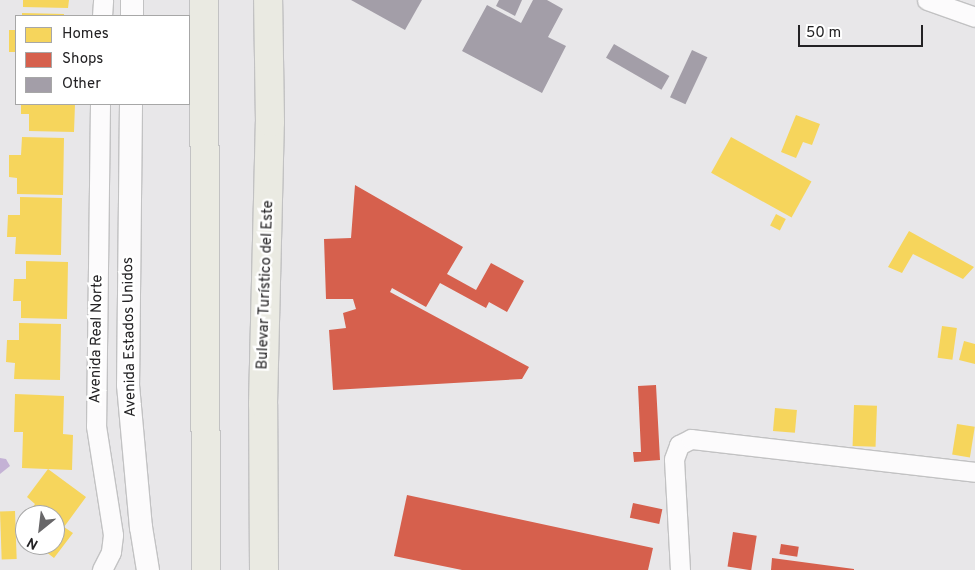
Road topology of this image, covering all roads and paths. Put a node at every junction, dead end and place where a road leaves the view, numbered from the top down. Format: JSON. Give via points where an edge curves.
{"nodes":[{"id":1,"x":103,"y":0,"type":"edge"},
{"id":2,"x":132,"y":0,"type":"edge"},
{"id":3,"x":204,"y":0,"type":"edge"},
{"id":4,"x":268,"y":0,"type":"edge"},
{"id":5,"x":927,"y":0,"type":"edge"},
{"id":6,"x":102,"y":15,"type":"edge"},
{"id":7,"x":132,"y":15,"type":"edge"},
{"id":8,"x":975,"y":17,"type":"edge"},
{"id":9,"x":100,"y":105,"type":"edge"},
{"id":10,"x":131,"y":105,"type":"edge"},
{"id":11,"x":975,"y":472,"type":"edge"},
{"id":12,"x":102,"y":570,"type":"edge"},
{"id":13,"x":148,"y":570,"type":"edge"},
{"id":14,"x":206,"y":570,"type":"edge"},
{"id":15,"x":264,"y":570,"type":"edge"},
{"id":16,"x":680,"y":570,"type":"edge"}],
"edges":[{"from":1,"to":6,"type":"street"},
{"from":2,"to":7,"type":"street"},
{"from":3,"to":14,"type":"highway"},
{"from":4,"to":15,"type":"highway","name":"Bulevar Turístico del Este","via":[[270,122],[263,404]]},
{"from":5,"to":8,"type":"street"},
{"from":9,"to":12,"type":"street","name":"Avenida Real Norte","via":[[96,426],[114,535],[112,552]]},
{"from":10,"to":13,"type":"street","name":"Avenida Estados Unidos","via":[[128,385]]},
{"from":11,"to":16,"type":"street","via":[[691,439],[678,446],[674,459]]}]}
